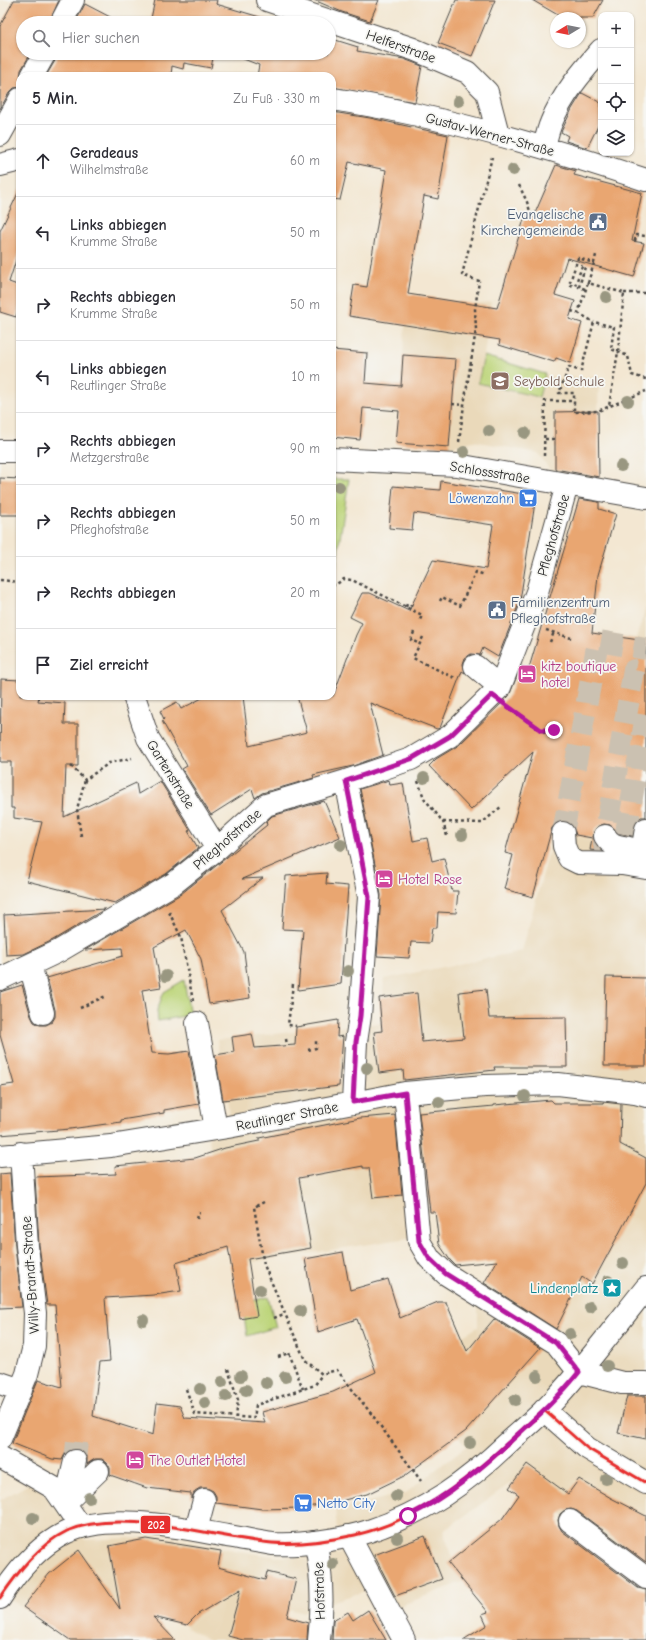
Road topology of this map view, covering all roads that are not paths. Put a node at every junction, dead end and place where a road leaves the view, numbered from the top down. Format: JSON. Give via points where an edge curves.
{"nodes":[{"id":1,"x":74,"y":0,"type":"edge"},
{"id":2,"x":267,"y":0,"type":"edge"},
{"id":3,"x":65,"y":16,"type":"edge"},
{"id":4,"x":315,"y":16,"type":"edge"},
{"id":5,"x":336,"y":23,"type":"edge"},
{"id":6,"x":598,"y":53,"type":"edge"},
{"id":7,"x":41,"y":60,"type":"edge"},
{"id":8,"x":34,"y":72,"type":"edge"},
{"id":9,"x":336,"y":99,"type":"edge"},
{"id":10,"x":16,"y":106,"type":"edge"},
{"id":11,"x":498,"y":134,"type":"junction"},
{"id":12,"x":0,"y":135,"type":"edge"},
{"id":13,"x":544,"y":147,"type":"junction"},
{"id":14,"x":16,"y":161,"type":"edge"},
{"id":15,"x":0,"y":165,"type":"edge"},
{"id":16,"x":646,"y":180,"type":"edge"},
{"id":17,"x":0,"y":451,"type":"edge"},
{"id":18,"x":16,"y":451,"type":"edge"},
{"id":19,"x":336,"y":459,"type":"edge"},
{"id":20,"x":567,"y":485,"type":"junction"},
{"id":21,"x":646,"y":498,"type":"edge"},
{"id":22,"x":475,"y":666,"type":"dead end"},
{"id":23,"x":496,"y":691,"type":"junction"},
{"id":24,"x":135,"y":700,"type":"edge"},
{"id":25,"x":346,"y":781,"type":"junction"},
{"id":26,"x":646,"y":829,"type":"edge"},
{"id":27,"x":563,"y":833,"type":"tunnel mouth"},
{"id":28,"x":217,"y":848,"type":"junction"},
{"id":29,"x":622,"y":850,"type":"edge"},
{"id":30,"x":646,"y":868,"type":"edge"},
{"id":31,"x":30,"y":965,"type":"junction"},
{"id":32,"x":0,"y":979,"type":"edge"},
{"id":33,"x":43,"y":1013,"type":"dead end"},
{"id":34,"x":197,"y":1023,"type":"road end"},
{"id":35,"x":405,"y":1093,"type":"junction"},
{"id":36,"x":646,"y":1096,"type":"edge"},
{"id":37,"x":353,"y":1102,"type":"junction"},
{"id":38,"x":216,"y":1129,"type":"junction"},
{"id":39,"x":10,"y":1154,"type":"edge"},
{"id":40,"x":646,"y":1288,"type":"edge"},
{"id":41,"x":579,"y":1372,"type":"junction"},
{"id":42,"x":0,"y":1383,"type":"edge"},
{"id":43,"x":646,"y":1383,"type":"edge"},
{"id":44,"x":21,"y":1390,"type":"junction"},
{"id":45,"x":544,"y":1410,"type":"junction"},
{"id":46,"x":0,"y":1440,"type":"edge"},
{"id":47,"x":0,"y":1457,"type":"edge"},
{"id":48,"x":75,"y":1461,"type":"tunnel mouth"},
{"id":49,"x":98,"y":1471,"type":"dead end"},
{"id":50,"x":646,"y":1483,"type":"edge"},
{"id":51,"x":204,"y":1500,"type":"dead end"},
{"id":52,"x":65,"y":1503,"type":"junction"},
{"id":53,"x":570,"y":1521,"type":"dead end"},
{"id":54,"x":81,"y":1527,"type":"junction"},
{"id":55,"x":196,"y":1530,"type":"junction"},
{"id":56,"x":349,"y":1536,"type":"junction"},
{"id":57,"x":315,"y":1542,"type":"junction"},
{"id":58,"x":646,"y":1578,"type":"edge"},
{"id":59,"x":0,"y":1598,"type":"edge"},
{"id":60,"x":319,"y":1640,"type":"edge"},
{"id":61,"x":404,"y":1640,"type":"edge"}],
"edges":[{"from":1,"to":3,"type":"street"},
{"from":2,"to":4,"type":"street","name":"Helferstraße"},
{"from":5,"to":11,"type":"street","name":"Helferstraße","via":[[413,49],[467,72],[487,92]]},
{"from":6,"to":13,"type":"street","via":[[579,75],[564,99],[551,122]]},
{"from":7,"to":8,"type":"street"},
{"from":9,"to":11,"type":"street","name":"Gustav-Werner-Straße","via":[[372,104]]},
{"from":10,"to":12,"type":"street"},
{"from":11,"to":13,"type":"street","name":"Gustav-Werner-Straße"},
{"from":13,"to":16,"type":"street","name":"Gustav-Werner-Straße"},
{"from":14,"to":15,"type":"street"},
{"from":17,"to":18,"type":"street"},
{"from":19,"to":20,"type":"street","name":"Schlossstraße","via":[[457,465]]},
{"from":20,"to":21,"type":"street","name":"Schlossstraße"},
{"from":20,"to":23,"type":"street","name":"Pfleghofstraße","via":[[537,592]]},
{"from":22,"to":23,"type":"street"},
{"from":23,"to":25,"type":"street","name":"Pfleghofstraße","via":[[450,736],[411,759]]},
{"from":24,"to":28,"type":"street","name":"Gartenstraße","via":[[148,738]]},
{"from":25,"to":28,"type":"street","name":"Pfleghofstraße","via":[[266,806]]},
{"from":25,"to":37,"type":"street","via":[[369,897]]},
{"from":26,"to":29,"type":"street","via":[[643,846]]},
{"from":27,"to":29,"type":"street","via":[[564,846],[569,858],[578,862]]},
{"from":28,"to":31,"type":"street","name":"Pfleghofstraße","via":[[159,894]]},
{"from":29,"to":30,"type":"street"},
{"from":31,"to":32,"type":"street","name":"Pfleghofstraße"},
{"from":31,"to":33,"type":"street"},
{"from":34,"to":38,"type":"street"},
{"from":35,"to":36,"type":"street","name":"Reutlinger Straße","via":[[485,1086],[558,1084]]},
{"from":35,"to":37,"type":"street","name":"Reutlinger Straße"},
{"from":35,"to":41,"type":"street","via":[[419,1241],[429,1258],[446,1274],[556,1343]]},
{"from":37,"to":38,"type":"street","name":"Reutlinger Straße"},
{"from":38,"to":39,"type":"street","name":"Reutlinger Straße","via":[[111,1146]]},
{"from":39,"to":44,"type":"street","name":"Willy-Brandt-Straße","via":[[27,1246],[35,1313],[34,1346]]},
{"from":40,"to":41,"type":"street"},
{"from":41,"to":43,"type":"street","via":[[622,1384]]},
{"from":41,"to":45,"type":"street"},
{"from":42,"to":44,"type":"street"},
{"from":44,"to":46,"type":"street","name":"Willy-Brandt-Straße"},
{"from":45,"to":50,"type":"street","via":[[588,1448]]},
{"from":45,"to":56,"type":"street","via":[[482,1468],[435,1502],[388,1524]]},
{"from":47,"to":52,"type":"street","via":[[54,1488]]},
{"from":48,"to":52,"type":"street"},
{"from":49,"to":52,"type":"street"},
{"from":51,"to":55,"type":"street"},
{"from":52,"to":54,"type":"street"},
{"from":53,"to":58,"type":"street"},
{"from":54,"to":55,"type":"street","via":[[126,1522]]},
{"from":54,"to":59,"type":"street","via":[[52,1540],[29,1559]]},
{"from":55,"to":57,"type":"street","via":[[274,1544]]},
{"from":56,"to":57,"type":"street"},
{"from":56,"to":61,"type":"street"},
{"from":57,"to":60,"type":"street","name":"Hofstraße","via":[[320,1562],[323,1607]]}]}
